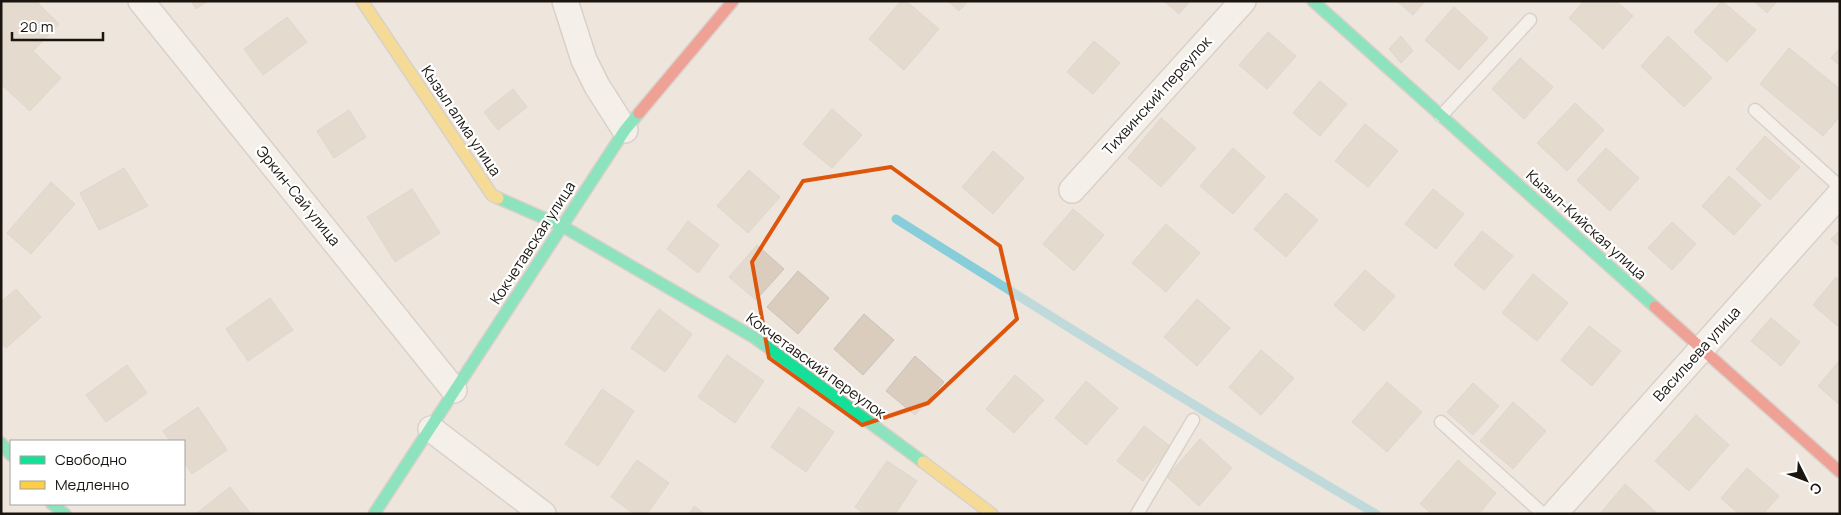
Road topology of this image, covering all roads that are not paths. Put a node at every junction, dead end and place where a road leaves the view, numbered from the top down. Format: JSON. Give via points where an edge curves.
{"nodes":[{"id":1,"x":141,"y":1,"type":"edge"},
{"id":2,"x":362,"y":1,"type":"edge"},
{"id":3,"x":565,"y":1,"type":"edge"},
{"id":4,"x":733,"y":1,"type":"edge"},
{"id":5,"x":1243,"y":1,"type":"edge"},
{"id":6,"x":1313,"y":1,"type":"edge"},
{"id":7,"x":1530,"y":20,"type":"dead end"},
{"id":8,"x":1755,"y":110,"type":"dead end"},
{"id":9,"x":1441,"y":116,"type":"junction"},
{"id":10,"x":625,"y":130,"type":"junction"},
{"id":11,"x":1840,"y":187,"type":"edge"},
{"id":12,"x":1072,"y":190,"type":"dead end"},
{"id":13,"x":1840,"y":194,"type":"edge"},
{"id":14,"x":562,"y":226,"type":"junction"},
{"id":15,"x":1702,"y":349,"type":"junction"},
{"id":16,"x":454,"y":390,"type":"junction"},
{"id":17,"x":1193,"y":420,"type":"dead end"},
{"id":18,"x":1441,"y":422,"type":"dead end"},
{"id":19,"x":431,"y":429,"type":"junction"},
{"id":20,"x":1,"y":443,"type":"edge"},
{"id":21,"x":10,"y":454,"type":"edge"},
{"id":22,"x":1840,"y":472,"type":"edge"},
{"id":23,"x":53,"y":505,"type":"edge"},
{"id":24,"x":65,"y":514,"type":"edge"},
{"id":25,"x":374,"y":514,"type":"edge"},
{"id":26,"x":543,"y":514,"type":"edge"},
{"id":27,"x":992,"y":514,"type":"edge"},
{"id":28,"x":1137,"y":514,"type":"edge"},
{"id":29,"x":1543,"y":514,"type":"edge"},
{"id":30,"x":1554,"y":514,"type":"edge"}],
"edges":[{"from":1,"to":16,"type":"street","name":"Эркин-Сай улица"},
{"from":2,"to":14,"type":"street","name":"Кызыл алма улица","via":[[492,195]]},
{"from":3,"to":10,"type":"street","via":[[584,60]]},
{"from":4,"to":10,"type":"street","name":"Кокчетавская улица"},
{"from":5,"to":12,"type":"street","name":"Тихвинский переулок"},
{"from":6,"to":9,"type":"street","name":"Кызыл-Кийская улица"},
{"from":7,"to":9,"type":"lane"},
{"from":8,"to":11,"type":"lane"},
{"from":9,"to":15,"type":"street","name":"Кызыл-Кийская улица"},
{"from":10,"to":14,"type":"street","name":"Кокчетавская улица"},
{"from":13,"to":15,"type":"street","name":"Васильева улица"},
{"from":14,"to":16,"type":"street","name":"Кокчетавская улица"},
{"from":14,"to":27,"type":"street","name":"Кокчетавский переулок","via":[[755,338]]},
{"from":15,"to":22,"type":"street","name":"Кызыл-Кийская улица"},
{"from":15,"to":30,"type":"street","name":"Васильева улица"},
{"from":16,"to":19,"type":"street","name":"Кокчетавская улица"},
{"from":17,"to":28,"type":"lane"},
{"from":18,"to":29,"type":"lane"},
{"from":19,"to":25,"type":"street","name":"Кокчетавская улица"},
{"from":19,"to":26,"type":"street"},
{"from":20,"to":21,"type":"street"},
{"from":23,"to":24,"type":"street"}]}
